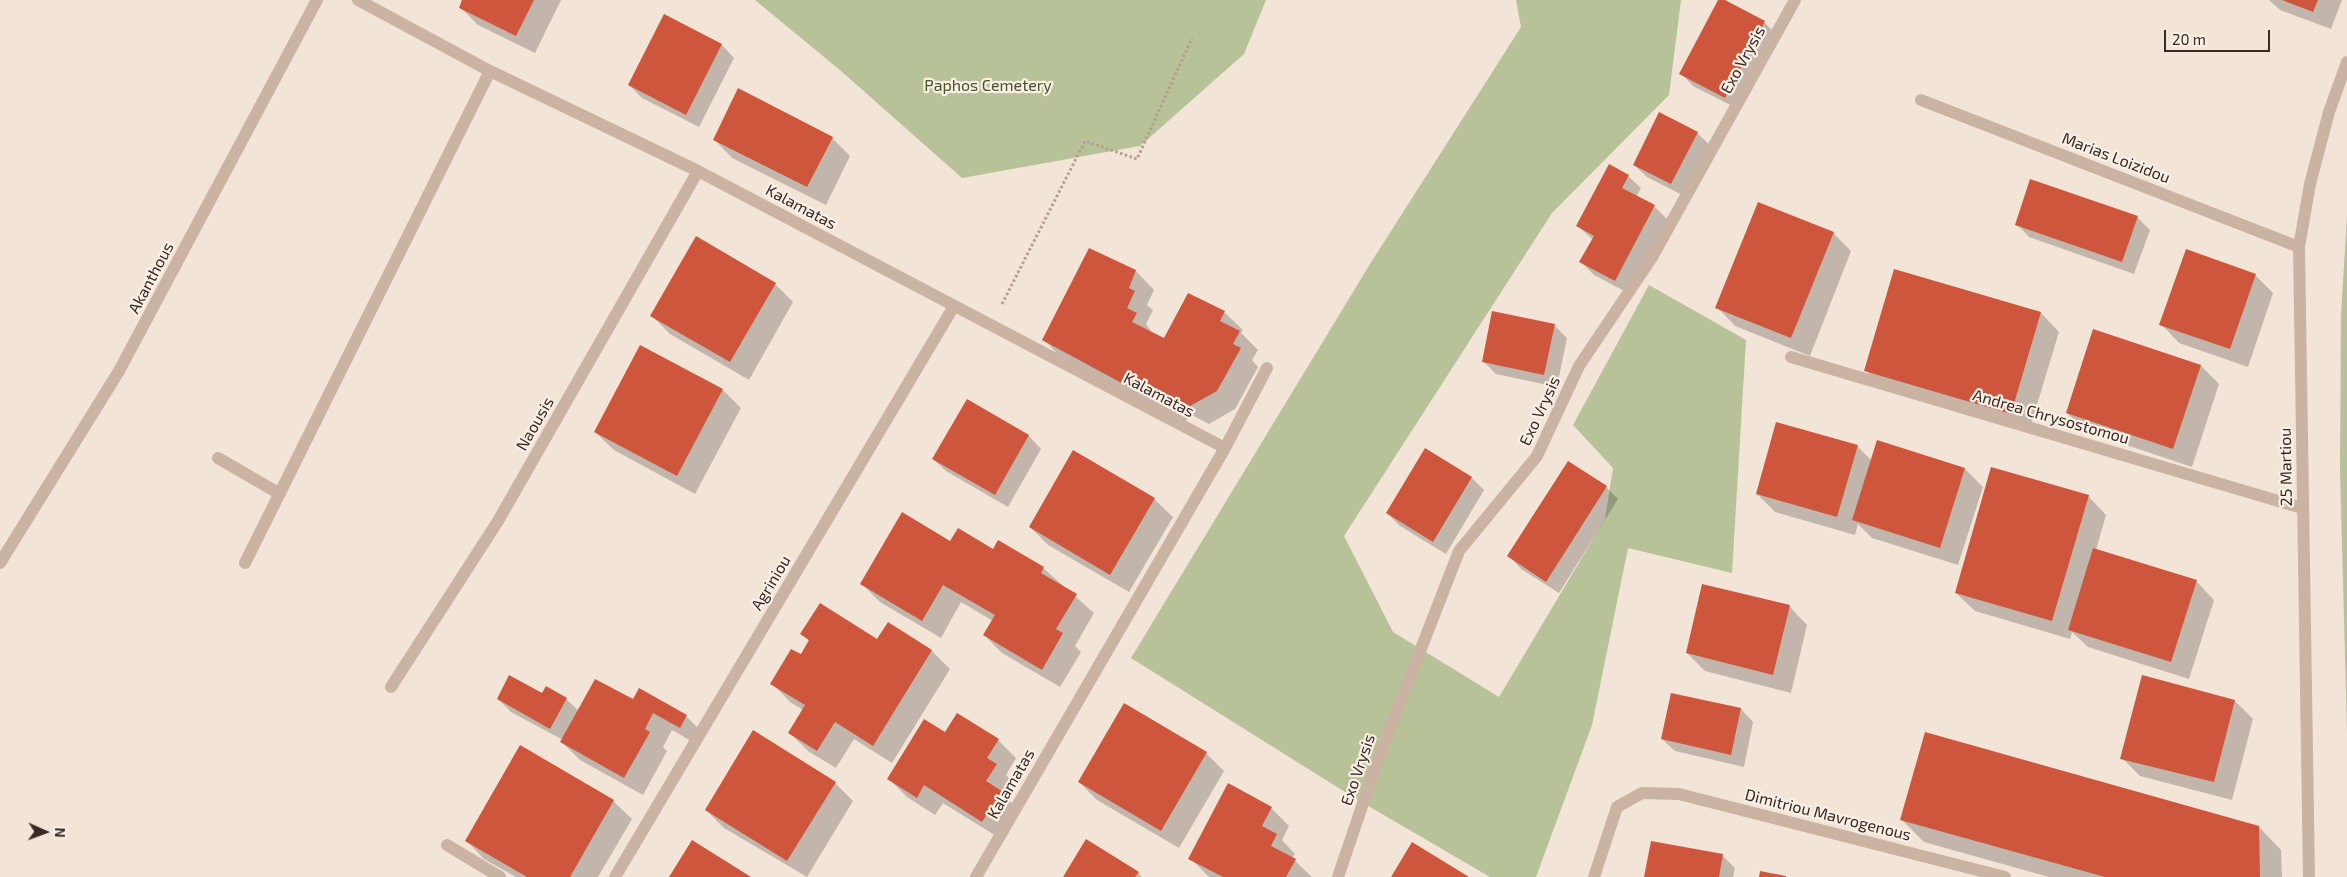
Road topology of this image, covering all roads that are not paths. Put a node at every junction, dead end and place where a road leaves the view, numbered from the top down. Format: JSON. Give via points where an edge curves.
{"nodes":[{"id":1,"x":317,"y":0,"type":"edge"},
{"id":2,"x":358,"y":0,"type":"edge"},
{"id":3,"x":1795,"y":0,"type":"edge"},
{"id":4,"x":2347,"y":62,"type":"edge"},
{"id":5,"x":490,"y":71,"type":"junction"},
{"id":6,"x":1921,"y":100,"type":"dead end"},
{"id":7,"x":698,"y":172,"type":"junction"},
{"id":8,"x":2299,"y":247,"type":"junction"},
{"id":9,"x":954,"y":306,"type":"junction"},
{"id":10,"x":1791,"y":357,"type":"dead end"},
{"id":11,"x":1267,"y":368,"type":"dead end"},
{"id":12,"x":1225,"y":448,"type":"junction"},
{"id":13,"x":218,"y":458,"type":"dead end"},
{"id":14,"x":280,"y":494,"type":"junction"},
{"id":15,"x":2302,"y":508,"type":"junction"},
{"id":16,"x":245,"y":562,"type":"dead end"},
{"id":17,"x":0,"y":563,"type":"edge"},
{"id":18,"x":390,"y":687,"type":"dead end"},
{"id":19,"x":447,"y":846,"type":"dead end"},
{"id":20,"x":500,"y":877,"type":"edge"},
{"id":21,"x":615,"y":877,"type":"edge"},
{"id":22,"x":976,"y":877,"type":"edge"},
{"id":23,"x":1338,"y":877,"type":"edge"},
{"id":24,"x":1594,"y":877,"type":"edge"},
{"id":25,"x":2005,"y":877,"type":"edge"},
{"id":26,"x":2309,"y":877,"type":"edge"}],
"edges":[{"from":1,"to":17,"type":"street","name":"Akanthous","via":[[119,371]]},
{"from":2,"to":5,"type":"street","name":"Kalamatas"},
{"from":3,"to":23,"type":"street","name":"Exo Vrysis","via":[[1651,258],[1579,366],[1537,456],[1459,551],[1376,762]]},
{"from":4,"to":8,"type":"street","name":"25 Martiou","via":[[2329,112],[2310,184]]},
{"from":5,"to":7,"type":"street","name":"Kalamatas"},
{"from":5,"to":14,"type":"street"},
{"from":6,"to":8,"type":"street","name":"Marias Loizidou"},
{"from":7,"to":9,"type":"street","name":"Kalamatas"},
{"from":7,"to":18,"type":"street","name":"Naousis","via":[[498,522]]},
{"from":8,"to":15,"type":"street","name":"25 Martiou"},
{"from":9,"to":12,"type":"street","name":"Kalamatas"},
{"from":9,"to":21,"type":"street","name":"Agriniou"},
{"from":10,"to":15,"type":"street","name":"Andrea Chrysostomou"},
{"from":11,"to":12,"type":"street","name":"Kalamatas"},
{"from":12,"to":22,"type":"street","name":"Kalamatas"},
{"from":13,"to":14,"type":"street"},
{"from":14,"to":16,"type":"street"},
{"from":15,"to":26,"type":"street","name":"25 Martiou"},
{"from":19,"to":20,"type":"street"},
{"from":24,"to":25,"type":"street","name":"Dimitriou Mavrogenous","via":[[1617,807],[1642,793],[1679,794]]}]}
